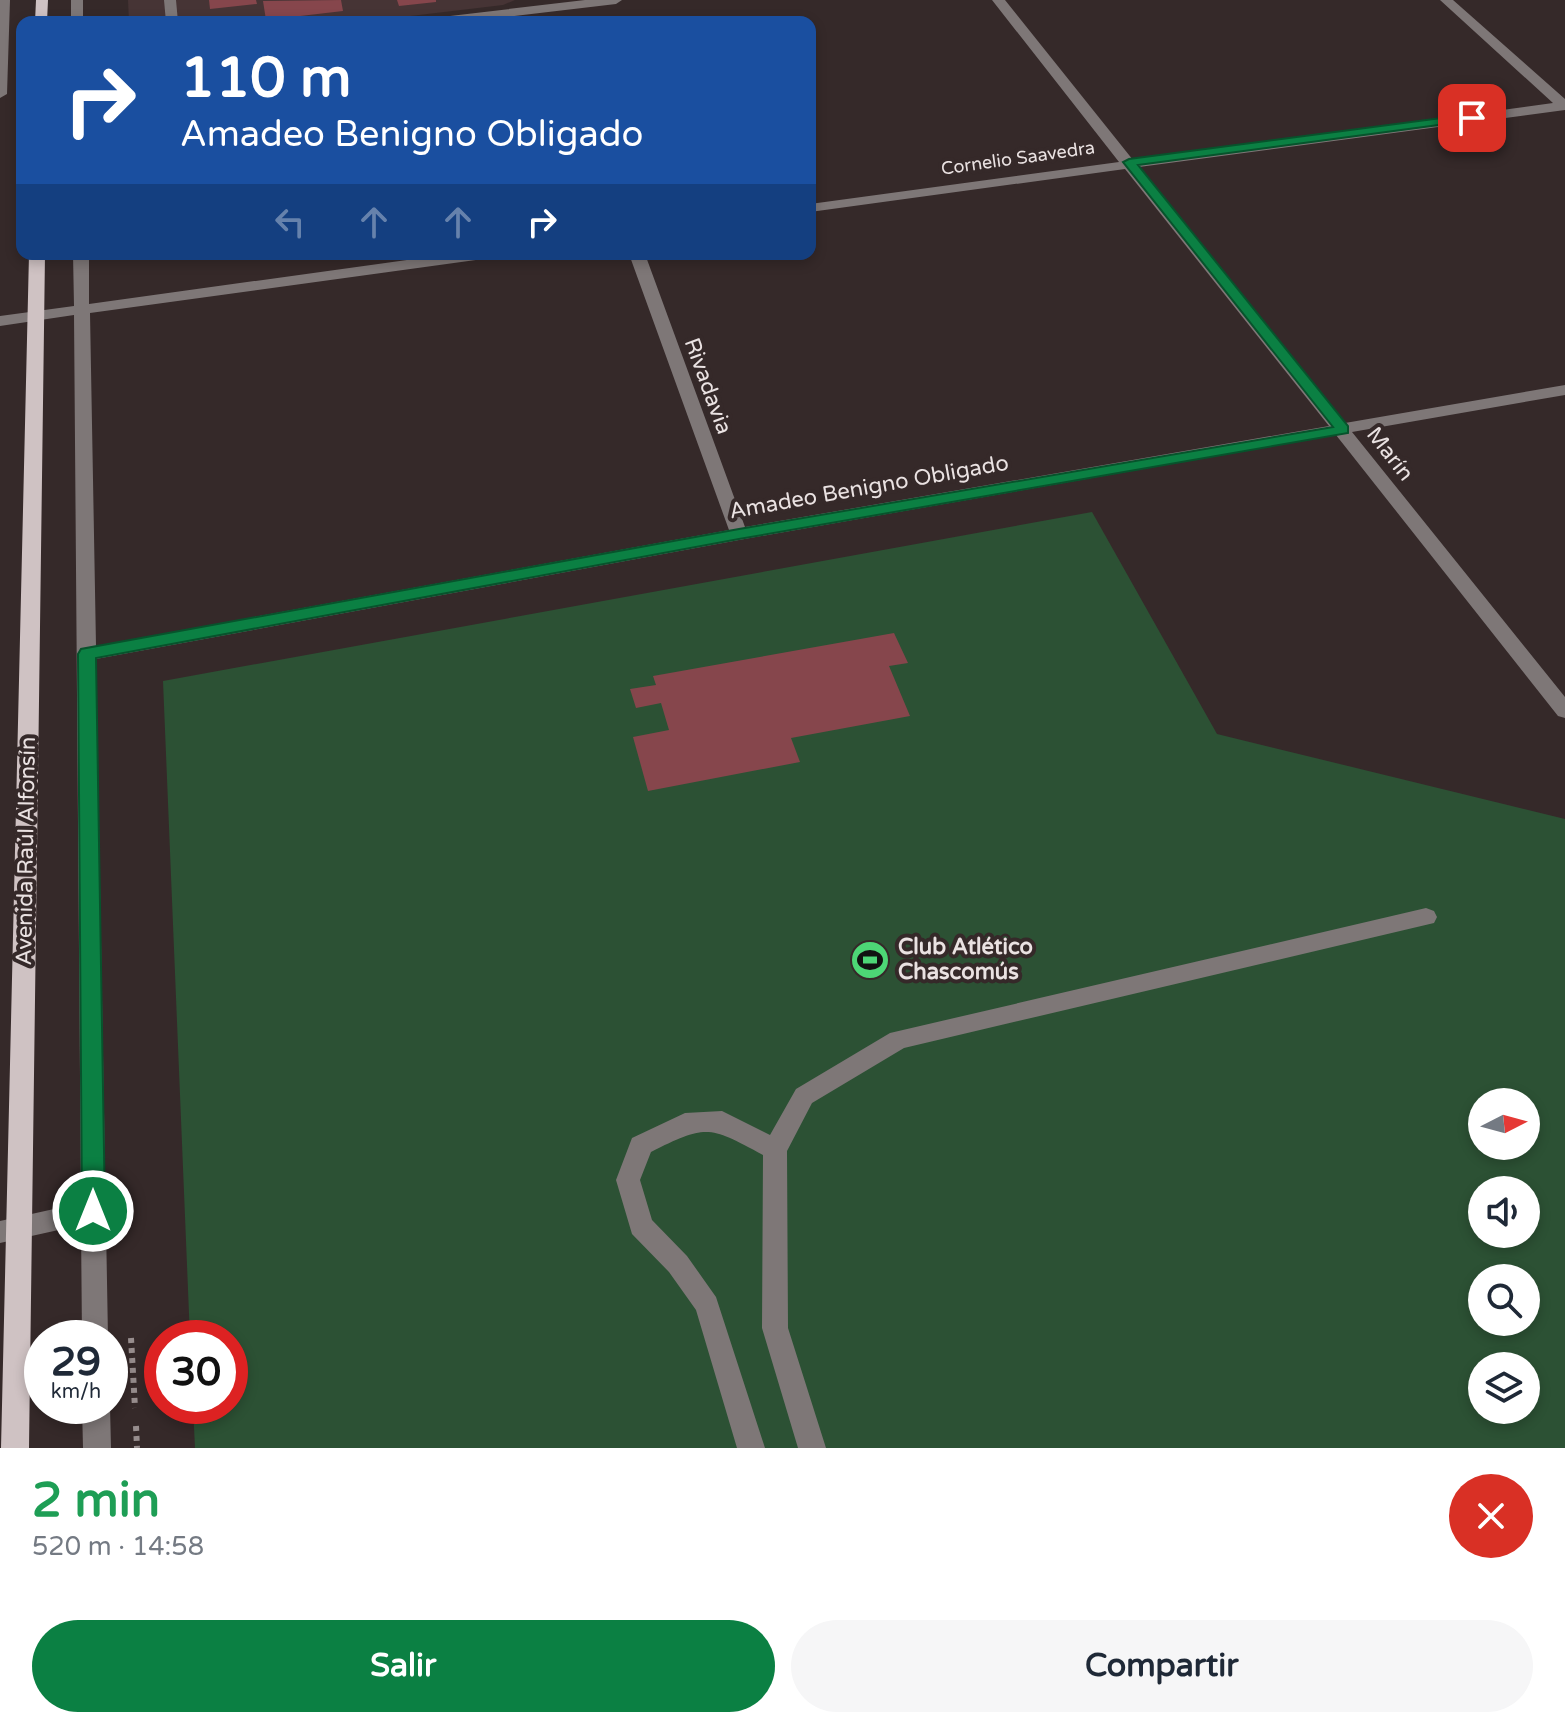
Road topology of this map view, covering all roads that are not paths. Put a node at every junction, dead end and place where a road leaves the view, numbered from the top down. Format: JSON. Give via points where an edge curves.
{"nodes":[{"id":1,"x":4,"y":0,"type":"edge"},
{"id":2,"x":616,"y":0,"type":"edge"},
{"id":3,"x":998,"y":0,"type":"edge"},
{"id":4,"x":1446,"y":0,"type":"edge"},
{"id":5,"x":541,"y":11,"type":"edge"},
{"id":6,"x":492,"y":16,"type":"edge"},
{"id":7,"x":0,"y":72,"type":"edge"},
{"id":8,"x":0,"y":94,"type":"edge"},
{"id":9,"x":1565,"y":105,"type":"edge"},
{"id":10,"x":1129,"y":162,"type":"junction"},
{"id":11,"x":816,"y":207,"type":"edge"},
{"id":12,"x":37,"y":260,"type":"edge"},
{"id":13,"x":81,"y":260,"type":"edge"},
{"id":14,"x":439,"y":260,"type":"edge"},
{"id":15,"x":639,"y":260,"type":"edge"},
{"id":16,"x":82,"y":309,"type":"junction"},
{"id":17,"x":36,"y":315,"type":"junction"},
{"id":18,"x":0,"y":321,"type":"edge"},
{"id":19,"x":1565,"y":390,"type":"edge"},
{"id":20,"x":1343,"y":430,"type":"junction"},
{"id":21,"x":739,"y":534,"type":"junction"},
{"id":22,"x":87,"y":654,"type":"junction"},
{"id":23,"x":1565,"y":711,"type":"edge"},
{"id":24,"x":1426,"y":917,"type":"dead end"},
{"id":25,"x":775,"y":1150,"type":"junction"},
{"id":26,"x":93,"y":1211,"type":"junction"},
{"id":27,"x":10,"y":1230,"type":"edge"},
{"id":28,"x":95,"y":1320,"type":"edge"},
{"id":29,"x":96,"y":1424,"type":"edge"},
{"id":30,"x":15,"y":1448,"type":"edge"},
{"id":31,"x":97,"y":1448,"type":"edge"},
{"id":32,"x":751,"y":1448,"type":"edge"},
{"id":33,"x":812,"y":1448,"type":"edge"}],
"edges":[{"from":1,"to":7,"type":"street"},
{"from":2,"to":5,"type":"street"},
{"from":3,"to":10,"type":"street","name":"Marín"},
{"from":4,"to":9,"type":"street"},
{"from":5,"to":6,"type":"street"},
{"from":7,"to":8,"type":"street"},
{"from":9,"to":10,"type":"street","name":"Cornelio Saavedra"},
{"from":10,"to":11,"type":"street","name":"Cornelio Saavedra"},
{"from":10,"to":20,"type":"street","name":"Marín"},
{"from":12,"to":17,"type":"main road","name":"Avenida Raúl Alfonsín"},
{"from":13,"to":16,"type":"street"},
{"from":14,"to":16,"type":"street"},
{"from":15,"to":21,"type":"street","name":"Rivadavia"},
{"from":16,"to":17,"type":"street"},
{"from":16,"to":22,"type":"street"},
{"from":17,"to":18,"type":"street"},
{"from":17,"to":27,"type":"main road","name":"Avenida Raúl Alfonsín"},
{"from":19,"to":20,"type":"street","name":"Amadeo Benigno Obligado"},
{"from":20,"to":21,"type":"street","name":"Amadeo Benigno Obligado"},
{"from":20,"to":23,"type":"street","name":"Marín"},
{"from":21,"to":22,"type":"street","name":"Amadeo Benigno Obligado"},
{"from":22,"to":26,"type":"street"},
{"from":24,"to":25,"type":"street","via":[[898,1040],[804,1096]]},
{"from":25,"to":32,"type":"street","via":[[722,1121],[685,1123],[641,1145],[628,1180],[641,1226],[678,1264],[707,1305]]},
{"from":25,"to":33,"type":"street","via":[[775,1328]]},
{"from":26,"to":27,"type":"street"},
{"from":26,"to":28,"type":"street"},
{"from":27,"to":30,"type":"main road","name":"Avenida Raúl Alfonsín"},
{"from":29,"to":31,"type":"street"}]}
